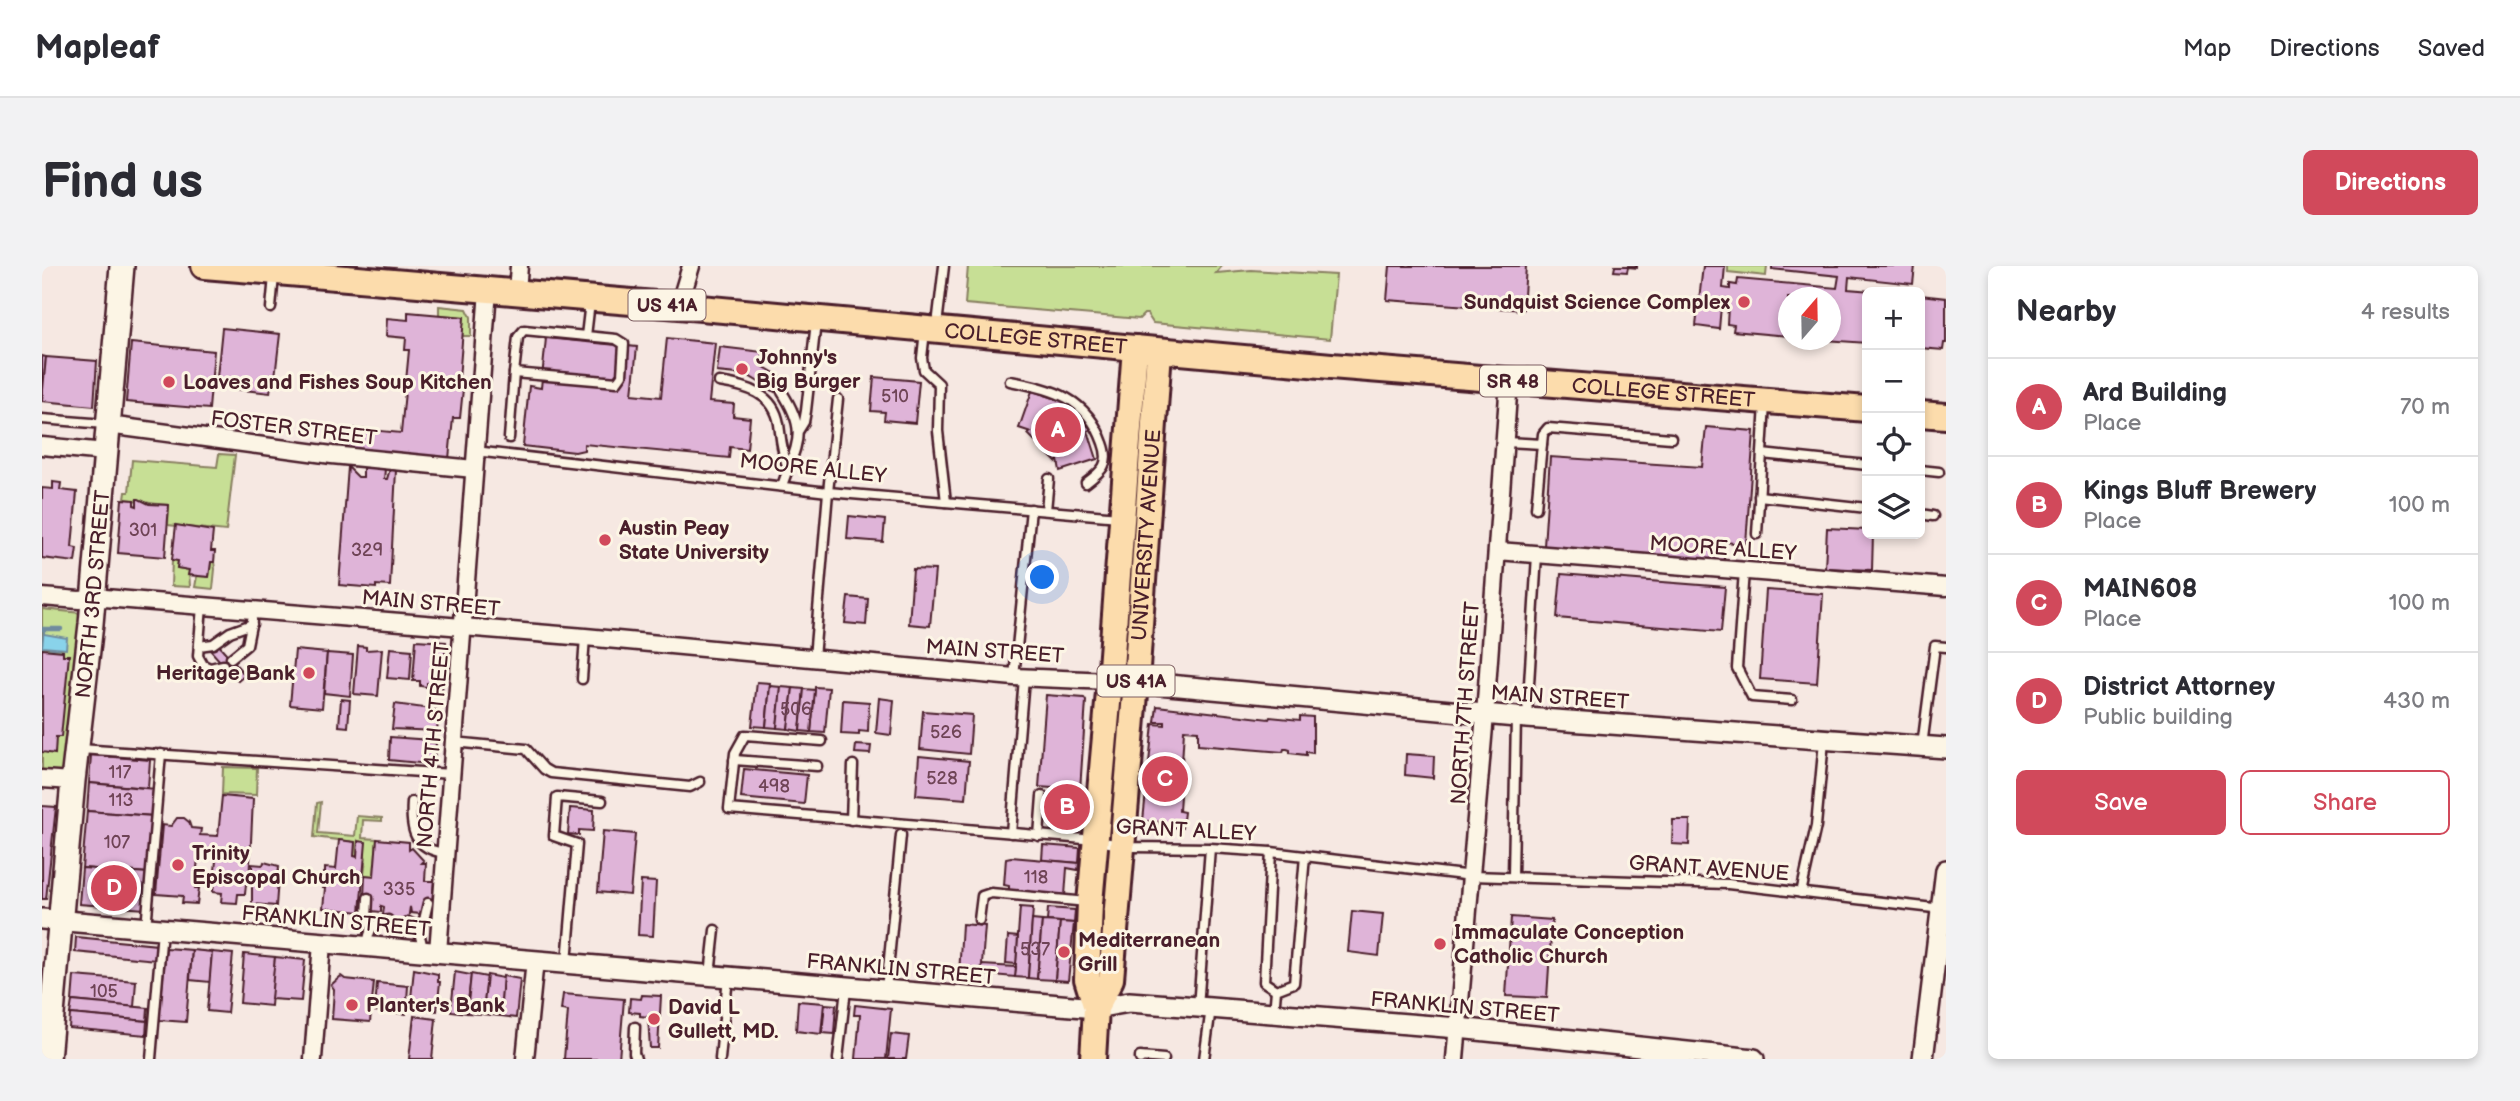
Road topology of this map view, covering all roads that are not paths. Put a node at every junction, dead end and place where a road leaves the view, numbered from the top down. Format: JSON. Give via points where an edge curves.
{"nodes":[{"id":1,"x":122,"y":266,"type":"edge"},
{"id":2,"x":204,"y":266,"type":"edge"},
{"id":3,"x":519,"y":266,"type":"edge"},
{"id":4,"x":691,"y":266,"type":"edge"},
{"id":5,"x":944,"y":267,"type":"edge"},
{"id":6,"x":275,"y":269,"type":"edge"},
{"id":7,"x":488,"y":290,"type":"junction"},
{"id":8,"x":517,"y":292,"type":"junction"},
{"id":9,"x":591,"y":299,"type":"junction"},
{"id":10,"x":679,"y":306,"type":"junction"},
{"id":11,"x":271,"y":308,"type":"dead end"},
{"id":12,"x":816,"y":320,"type":"junction"},
{"id":13,"x":931,"y":331,"type":"junction"},
{"id":14,"x":586,"y":336,"type":"junction"},
{"id":15,"x":1147,"y":349,"type":"junction"},
{"id":16,"x":514,"y":373,"type":"junction"},
{"id":17,"x":1010,"y":381,"type":"dead end"},
{"id":18,"x":1509,"y":381,"type":"junction"},
{"id":19,"x":719,"y":382,"type":"dead end"},
{"id":20,"x":782,"y":392,"type":"dead end"},
{"id":21,"x":838,"y":399,"type":"dead end"},
{"id":22,"x":1765,"y":401,"type":"junction"},
{"id":23,"x":1862,"y":409,"type":"edge"},
{"id":24,"x":1925,"y":414,"type":"edge"},
{"id":25,"x":1946,"y":416,"type":"edge"},
{"id":26,"x":42,"y":419,"type":"edge"},
{"id":27,"x":108,"y":425,"type":"junction"},
{"id":28,"x":799,"y":430,"type":"junction"},
{"id":29,"x":509,"y":438,"type":"dead end"},
{"id":30,"x":1671,"y":438,"type":"dead end"},
{"id":31,"x":1507,"y":442,"type":"junction"},
{"id":32,"x":1542,"y":444,"type":"junction"},
{"id":33,"x":42,"y":446,"type":"edge"},
{"id":34,"x":475,"y":451,"type":"junction"},
{"id":35,"x":106,"y":452,"type":"junction"},
{"id":36,"x":1762,"y":454,"type":"junction"},
{"id":37,"x":1862,"y":464,"type":"edge"},
{"id":38,"x":788,"y":468,"type":"junction"},
{"id":39,"x":474,"y":469,"type":"junction"},
{"id":40,"x":1925,"y":471,"type":"edge"},
{"id":41,"x":1939,"y":472,"type":"dead end"},
{"id":42,"x":1049,"y":479,"type":"dead end"},
{"id":43,"x":1086,"y":483,"type":"dead end"},
{"id":44,"x":782,"y":486,"type":"junction"},
{"id":45,"x":828,"y":492,"type":"junction"},
{"id":46,"x":1759,"y":496,"type":"junction"},
{"id":47,"x":946,"y":502,"type":"junction"},
{"id":48,"x":1862,"y":507,"type":"edge"},
{"id":49,"x":1536,"y":508,"type":"dead end"},
{"id":50,"x":1031,"y":509,"type":"junction"},
{"id":51,"x":1046,"y":510,"type":"junction"},
{"id":52,"x":1925,"y":515,"type":"edge"},
{"id":53,"x":1933,"y":516,"type":"dead end"},
{"id":54,"x":1121,"y":517,"type":"junction"},
{"id":55,"x":1146,"y":523,"type":"junction"},
{"id":56,"x":1757,"y":534,"type":"dead end"},
{"id":57,"x":1498,"y":551,"type":"junction"},
{"id":58,"x":1537,"y":555,"type":"junction"},
{"id":59,"x":1744,"y":571,"type":"junction"},
{"id":60,"x":1946,"y":587,"type":"edge"},
{"id":61,"x":42,"y":597,"type":"edge"},
{"id":62,"x":93,"y":599,"type":"junction"},
{"id":63,"x":202,"y":606,"type":"junction"},
{"id":64,"x":253,"y":617,"type":"junction"},
{"id":65,"x":463,"y":629,"type":"junction"},
{"id":66,"x":584,"y":638,"type":"junction"},
{"id":67,"x":199,"y":646,"type":"junction"},
{"id":68,"x":1946,"y":647,"type":"edge"},
{"id":69,"x":231,"y":658,"type":"dead end"},
{"id":70,"x":814,"y":659,"type":"junction"},
{"id":71,"x":223,"y":664,"type":"dead end"},
{"id":72,"x":1019,"y":678,"type":"junction"},
{"id":73,"x":582,"y":679,"type":"dead end"},
{"id":74,"x":1110,"y":681,"type":"junction"},
{"id":75,"x":1136,"y":682,"type":"junction"},
{"id":76,"x":1792,"y":700,"type":"dead end"},
{"id":77,"x":1485,"y":715,"type":"junction"},
{"id":78,"x":1522,"y":718,"type":"junction"},
{"id":79,"x":1824,"y":739,"type":"junction"},
{"id":80,"x":822,"y":741,"type":"dead end"},
{"id":81,"x":453,"y":742,"type":"junction"},
{"id":82,"x":1922,"y":746,"type":"junction"},
{"id":83,"x":77,"y":748,"type":"junction"},
{"id":84,"x":1946,"y":748,"type":"edge"},
{"id":85,"x":161,"y":754,"type":"junction"},
{"id":86,"x":734,"y":760,"type":"junction"},
{"id":87,"x":853,"y":765,"type":"dead end"},
{"id":88,"x":817,"y":766,"type":"dead end"},
{"id":89,"x":451,"y":774,"type":"junction"},
{"id":90,"x":42,"y":779,"type":"edge"},
{"id":91,"x":73,"y":781,"type":"junction"},
{"id":92,"x":700,"y":782,"type":"dead end"},
{"id":93,"x":1042,"y":796,"type":"dead end"},
{"id":94,"x":602,"y":800,"type":"dead end"},
{"id":95,"x":412,"y":802,"type":"dead end"},
{"id":96,"x":851,"y":820,"type":"junction"},
{"id":97,"x":1011,"y":833,"type":"junction"},
{"id":98,"x":901,"y":835,"type":"dead end"},
{"id":99,"x":1039,"y":836,"type":"junction"},
{"id":100,"x":1096,"y":841,"type":"junction"},
{"id":101,"x":1121,"y":845,"type":"junction"},
{"id":102,"x":1210,"y":848,"type":"junction"},
{"id":103,"x":1271,"y":852,"type":"junction"},
{"id":104,"x":445,"y":853,"type":"junction"},
{"id":105,"x":1305,"y":856,"type":"junction"},
{"id":106,"x":1946,"y":870,"type":"edge"},
{"id":107,"x":1472,"y":876,"type":"junction"},
{"id":108,"x":1513,"y":876,"type":"junction"},
{"id":109,"x":1801,"y":893,"type":"junction"},
{"id":110,"x":368,"y":898,"type":"dead end"},
{"id":111,"x":1944,"y":898,"type":"edge"},
{"id":112,"x":428,"y":903,"type":"dead end"},
{"id":113,"x":1090,"y":903,"type":"junction"},
{"id":114,"x":51,"y":920,"type":"edge"},
{"id":115,"x":388,"y":920,"type":"dead end"},
{"id":116,"x":979,"y":920,"type":"dead end"},
{"id":117,"x":408,"y":922,"type":"dead end"},
{"id":118,"x":372,"y":926,"type":"junction"},
{"id":119,"x":154,"y":929,"type":"junction"},
{"id":120,"x":417,"y":929,"type":"junction"},
{"id":121,"x":715,"y":930,"type":"dead end"},
{"id":122,"x":322,"y":943,"type":"junction"},
{"id":123,"x":367,"y":946,"type":"junction"},
{"id":124,"x":430,"y":952,"type":"junction"},
{"id":125,"x":535,"y":960,"type":"junction"},
{"id":126,"x":566,"y":963,"type":"junction"},
{"id":127,"x":719,"y":976,"type":"junction"},
{"id":128,"x":846,"y":987,"type":"junction"},
{"id":129,"x":886,"y":990,"type":"junction"},
{"id":130,"x":1276,"y":990,"type":"junction"},
{"id":131,"x":1204,"y":1007,"type":"junction"},
{"id":132,"x":1096,"y":1008,"type":"junction"},
{"id":133,"x":1274,"y":1013,"type":"junction"},
{"id":134,"x":635,"y":1027,"type":"dead end"},
{"id":135,"x":1458,"y":1028,"type":"junction"},
{"id":136,"x":1729,"y":1058,"type":"edge"},
{"id":137,"x":48,"y":1059,"type":"edge"},
{"id":138,"x":150,"y":1059,"type":"edge"},
{"id":139,"x":313,"y":1059,"type":"edge"},
{"id":140,"x":525,"y":1059,"type":"edge"},
{"id":141,"x":636,"y":1059,"type":"edge"},
{"id":142,"x":720,"y":1059,"type":"edge"},
{"id":143,"x":838,"y":1059,"type":"edge"},
{"id":144,"x":1093,"y":1059,"type":"edge"},
{"id":145,"x":1140,"y":1059,"type":"edge"},
{"id":146,"x":1164,"y":1059,"type":"edge"},
{"id":147,"x":1204,"y":1059,"type":"edge"},
{"id":148,"x":1455,"y":1059,"type":"edge"},
{"id":149,"x":1754,"y":1059,"type":"edge"},
{"id":150,"x":1923,"y":1059,"type":"edge"}],
"edges":[{"from":1,"to":27,"type":"main road","name":"NORTH 3RD STREET"},
{"from":2,"to":6,"type":"main road","name":"COLLEGE STREET","number":"US 41A"},
{"from":3,"to":8,"type":"street"},
{"from":4,"to":10,"type":"street"},
{"from":5,"to":13,"type":"lane"},
{"from":6,"to":7,"type":"main road","name":"COLLEGE STREET","number":"US 41A"},
{"from":6,"to":11,"type":"lane"},
{"from":7,"to":8,"type":"main road","name":"COLLEGE STREET","number":"US 41A"},
{"from":7,"to":34,"type":"street","name":"NORTH 4TH STREET"},
{"from":8,"to":9,"type":"main road","name":"COLLEGE STREET","number":"US 41A"},
{"from":9,"to":10,"type":"main road","name":"COLLEGE STREET","number":"US 41A"},
{"from":9,"to":14,"type":"lane"},
{"from":10,"to":12,"type":"main road","name":"COLLEGE STREET","number":"US 41A"},
{"from":12,"to":13,"type":"main road","name":"COLLEGE STREET","number":"US 41A"},
{"from":12,"to":28,"type":"lane","via":[[806,411]]},
{"from":13,"to":15,"type":"main road","name":"COLLEGE STREET","number":"US 41A"},
{"from":13,"to":47,"type":"lane","via":[[922,358],[924,370],[939,384],[938,431]]},
{"from":14,"to":16,"type":"lane","via":[[524,330],[518,337]]},
{"from":14,"to":16,"type":"lane","via":[[624,344],[622,375],[617,382]]},
{"from":15,"to":18,"type":"main road","name":"COLLEGE STREET","number":"SR 48"},
{"from":15,"to":54,"type":"main road","name":"UNIVERSITY AVENUE","number":"US 41A"},
{"from":15,"to":55,"type":"main road","name":"UNIVERSITY AVENUE","number":"US 41A"},
{"from":16,"to":29,"type":"lane"},
{"from":17,"to":43,"type":"lane","via":[[1053,391],[1086,410],[1101,436],[1107,463]]},
{"from":18,"to":22,"type":"main road","name":"COLLEGE STREET","number":"SR 48"},
{"from":18,"to":31,"type":"street","name":"NORTH 7TH STREET"},
{"from":19,"to":38,"type":"lane","via":[[754,390],[769,401],[779,423]]},
{"from":20,"to":28,"type":"lane"},
{"from":21,"to":45,"type":"lane"},
{"from":22,"to":23,"type":"main road","name":"COLLEGE STREET","number":"SR 48"},
{"from":22,"to":36,"type":"lane"},
{"from":24,"to":25,"type":"main road"},
{"from":26,"to":27,"type":"lane"},
{"from":27,"to":35,"type":"main road","name":"NORTH 3RD STREET"},
{"from":27,"to":39,"type":"street","name":"FOSTER STREET","via":[[311,453]]},
{"from":28,"to":38,"type":"lane"},
{"from":30,"to":32,"type":"lane","via":[[1548,428]]},
{"from":31,"to":32,"type":"lane"},
{"from":31,"to":57,"type":"street","name":"NORTH 7TH STREET"},
{"from":32,"to":49,"type":"lane"},
{"from":33,"to":35,"type":"street"},
{"from":34,"to":39,"type":"street","name":"NORTH 4TH STREET"},
{"from":34,"to":44,"type":"lane","name":"MOORE ALLEY"},
{"from":35,"to":62,"type":"main road","name":"NORTH 3RD STREET"},
{"from":36,"to":37,"type":"lane"},
{"from":36,"to":46,"type":"lane"},
{"from":38,"to":44,"type":"lane"},
{"from":39,"to":65,"type":"street","name":"NORTH 4TH STREET"},
{"from":40,"to":41,"type":"lane"},
{"from":42,"to":51,"type":"lane"},
{"from":44,"to":45,"type":"lane","name":"MOORE ALLEY"},
{"from":45,"to":47,"type":"lane","name":"MOORE ALLEY"},
{"from":45,"to":70,"type":"lane"},
{"from":46,"to":48,"type":"lane"},
{"from":46,"to":56,"type":"lane"},
{"from":47,"to":50,"type":"lane","name":"MOORE ALLEY"},
{"from":50,"to":51,"type":"lane","name":"MOORE ALLEY"},
{"from":50,"to":72,"type":"lane"},
{"from":51,"to":54,"type":"lane","name":"MOORE ALLEY"},
{"from":52,"to":53,"type":"lane"},
{"from":54,"to":55,"type":"lane","name":"MOORE ALLEY"},
{"from":54,"to":74,"type":"main road","name":"UNIVERSITY AVENUE","number":"US 41A"},
{"from":55,"to":75,"type":"main road","name":"UNIVERSITY AVENUE","number":"US 41A"},
{"from":57,"to":58,"type":"street","name":"MOORE ALLEY"},
{"from":57,"to":77,"type":"street","name":"NORTH 7TH STREET"},
{"from":58,"to":59,"type":"street","name":"MOORE ALLEY"},
{"from":58,"to":78,"type":"lane"},
{"from":59,"to":60,"type":"street","name":"MOORE ALLEY"},
{"from":59,"to":76,"type":"lane","via":[[1737,668],[1752,697]]},
{"from":61,"to":62,"type":"street","name":"MAIN STREET"},
{"from":62,"to":63,"type":"street","name":"MAIN STREET"},
{"from":62,"to":83,"type":"main road","name":"NORTH 3RD STREET"},
{"from":63,"to":64,"type":"street","name":"MAIN STREET"},
{"from":63,"to":67,"type":"lane"},
{"from":64,"to":65,"type":"street","name":"MAIN STREET"},
{"from":64,"to":67,"type":"lane","via":[[213,644]]},
{"from":64,"to":69,"type":"lane","via":[[247,645]]},
{"from":65,"to":66,"type":"street","name":"MAIN STREET"},
{"from":65,"to":81,"type":"street","name":"NORTH 4TH STREET"},
{"from":66,"to":70,"type":"street","name":"MAIN STREET"},
{"from":66,"to":73,"type":"lane"},
{"from":67,"to":71,"type":"lane","via":[[203,665]]},
{"from":68,"to":82,"type":"lane","via":[[1935,646]]},
{"from":70,"to":72,"type":"street","name":"MAIN STREET"},
{"from":72,"to":74,"type":"street","name":"MAIN STREET"},
{"from":72,"to":97,"type":"lane"},
{"from":74,"to":75,"type":"street","name":"MAIN STREET"},
{"from":74,"to":100,"type":"main road","name":"UNIVERSITY AVENUE","number":"US 41A"},
{"from":75,"to":77,"type":"street","name":"MAIN STREET"},
{"from":75,"to":101,"type":"main road","name":"UNIVERSITY AVENUE","number":"US 41A"},
{"from":77,"to":78,"type":"street","name":"MAIN STREET"},
{"from":77,"to":107,"type":"street","name":"NORTH 7TH STREET"},
{"from":78,"to":79,"type":"street","name":"MAIN STREET"},
{"from":78,"to":108,"type":"lane"},
{"from":79,"to":82,"type":"street","name":"MAIN STREET"},
{"from":79,"to":109,"type":"lane","via":[[1816,825]]},
{"from":80,"to":86,"type":"lane","via":[[745,735]]},
{"from":81,"to":89,"type":"street","name":"NORTH 4TH STREET"},
{"from":81,"to":92,"type":"lane","via":[[526,749],[551,773],[690,787]]},
{"from":82,"to":84,"type":"street","name":"MAIN STREET"},
{"from":83,"to":85,"type":"lane"},
{"from":83,"to":91,"type":"main road","name":"NORTH 3RD STREET"},
{"from":85,"to":89,"type":"lane"},
{"from":85,"to":119,"type":"lane"},
{"from":86,"to":88,"type":"lane"},
{"from":86,"to":96,"type":"lane","name":"GRANT ALLEY","via":[[729,809]]},
{"from":87,"to":96,"type":"lane"},
{"from":89,"to":104,"type":"street","name":"NORTH 4TH STREET","via":[[444,805]]},
{"from":90,"to":91,"type":"street"},
{"from":91,"to":114,"type":"main road","name":"NORTH 3RD STREET"},
{"from":93,"to":99,"type":"lane"},
{"from":94,"to":126,"type":"lane","via":[[557,797],[554,836],[577,844]]},
{"from":95,"to":104,"type":"lane","via":[[411,828],[425,848]]},
{"from":96,"to":97,"type":"lane","name":"GRANT ALLEY"},
{"from":97,"to":99,"type":"lane","name":"GRANT ALLEY"},
{"from":98,"to":129,"type":"lane"},
{"from":99,"to":100,"type":"lane","name":"GRANT ALLEY"},
{"from":100,"to":101,"type":"lane","name":"GRANT ALLEY"},
{"from":100,"to":113,"type":"main road","name":"UNIVERSITY AVENUE","number":"US 41A"},
{"from":101,"to":102,"type":"lane","name":"GRANT ALLEY"},
{"from":101,"to":132,"type":"main road","name":"UNIVERSITY AVENUE","number":"US 41A","via":[[1111,979]]},
{"from":102,"to":103,"type":"lane","name":"GRANT ALLEY"},
{"from":102,"to":131,"type":"lane"},
{"from":103,"to":105,"type":"lane","name":"GRANT ALLEY"},
{"from":103,"to":130,"type":"lane","via":[[1264,982]]},
{"from":104,"to":124,"type":"street","name":"NORTH 4TH STREET"},
{"from":105,"to":107,"type":"lane","name":"GRANT ALLEY"},
{"from":105,"to":130,"type":"lane","via":[[1294,984]]},
{"from":106,"to":111,"type":"street"},
{"from":107,"to":108,"type":"lane","name":"GRANT AVENUE"},
{"from":107,"to":135,"type":"street","name":"NORTH 7TH STREET"},
{"from":108,"to":109,"type":"lane","name":"GRANT AVENUE","via":[[1692,881]]},
{"from":109,"to":111,"type":"lane","name":"GRANT AVENUE"},
{"from":110,"to":118,"type":"lane","via":[[367,918]]},
{"from":111,"to":150,"type":"street"},
{"from":112,"to":120,"type":"lane"},
{"from":113,"to":116,"type":"lane","via":[[991,892],[982,896]]},
{"from":113,"to":132,"type":"main road","name":"UNIVERSITY AVENUE","number":"US 41A","via":[[1087,979]]},
{"from":114,"to":119,"type":"street","name":"FRANKLIN STREET"},
{"from":114,"to":137,"type":"main road","name":"NORTH 3RD STREET"},
{"from":115,"to":118,"type":"lane"},
{"from":117,"to":120,"type":"lane"},
{"from":118,"to":123,"type":"lane"},
{"from":119,"to":122,"type":"street","name":"FRANKLIN STREET"},
{"from":119,"to":138,"type":"lane"},
{"from":120,"to":124,"type":"lane"},
{"from":121,"to":127,"type":"lane"},
{"from":122,"to":123,"type":"street","name":"FRANKLIN STREET"},
{"from":122,"to":139,"type":"street"},
{"from":123,"to":124,"type":"street","name":"FRANKLIN STREET"},
{"from":124,"to":125,"type":"street","name":"FRANKLIN STREET"},
{"from":125,"to":126,"type":"street","name":"FRANKLIN STREET"},
{"from":125,"to":140,"type":"street"},
{"from":126,"to":127,"type":"street","name":"FRANKLIN STREET"},
{"from":127,"to":128,"type":"street","name":"FRANKLIN STREET"},
{"from":127,"to":142,"type":"lane"},
{"from":128,"to":129,"type":"street","name":"FRANKLIN STREET"},
{"from":128,"to":143,"type":"lane"},
{"from":129,"to":132,"type":"street","name":"FRANKLIN STREET"},
{"from":130,"to":133,"type":"lane"},
{"from":131,"to":132,"type":"street","name":"FRANKLIN STREET","via":[[1129,1002]]},
{"from":131,"to":133,"type":"street","name":"FRANKLIN STREET"},
{"from":131,"to":147,"type":"lane"},
{"from":132,"to":144,"type":"main road","name":"UNIVERSITY AVENUE","number":"US 41A"},
{"from":133,"to":135,"type":"street","name":"FRANKLIN STREET"},
{"from":134,"to":141,"type":"lane"},
{"from":135,"to":136,"type":"street","name":"FRANKLIN STREET"},
{"from":135,"to":148,"type":"street","name":"NORTH 7TH STREET"},
{"from":136,"to":149,"type":"street","name":"FRANKLIN STREET"},
{"from":145,"to":146,"type":"lane"}]}
